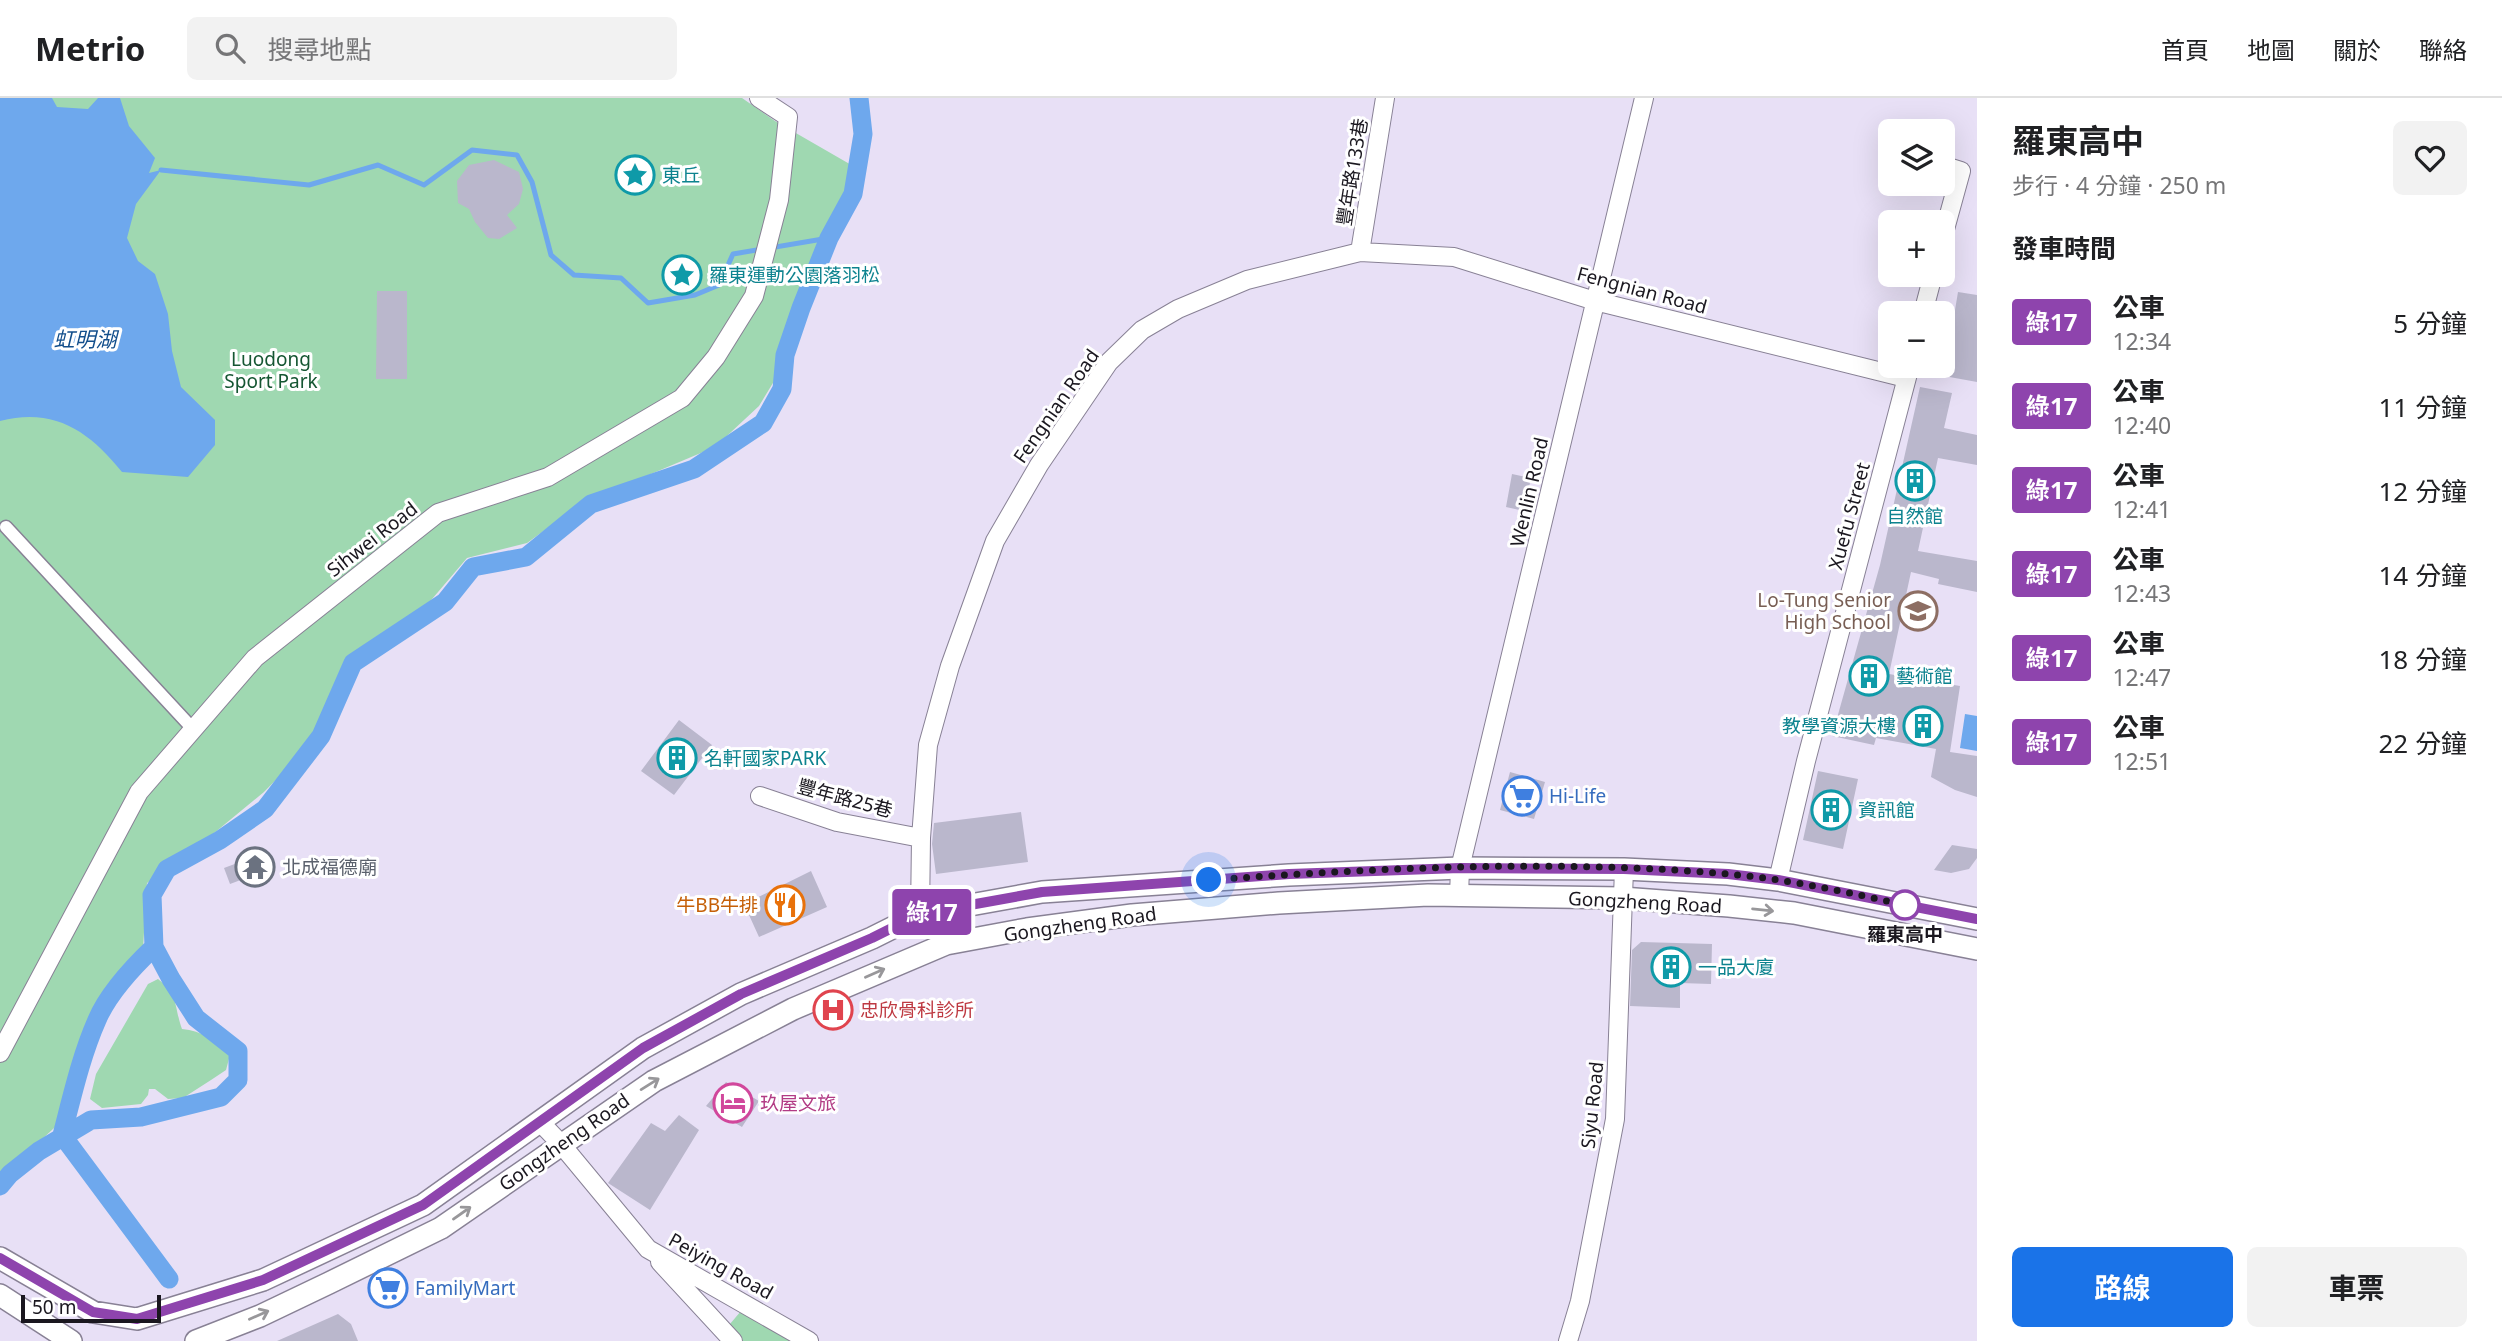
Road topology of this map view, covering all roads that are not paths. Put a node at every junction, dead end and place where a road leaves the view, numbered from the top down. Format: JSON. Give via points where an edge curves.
{"nodes":[{"id":1,"x":759,"y":98,"type":"edge"},
{"id":2,"x":1385,"y":98,"type":"edge"},
{"id":3,"x":1644,"y":98,"type":"edge"},
{"id":4,"x":1955,"y":169,"type":"edge"},
{"id":5,"x":1955,"y":193,"type":"edge"},
{"id":6,"x":1360,"y":252,"type":"junction"},
{"id":7,"x":1595,"y":301,"type":"junction"},
{"id":8,"x":1878,"y":365,"type":"edge"},
{"id":9,"x":1906,"y":378,"type":"edge"},
{"id":10,"x":6,"y":527,"type":"dead end"},
{"id":11,"x":193,"y":729,"type":"junction"},
{"id":12,"x":760,"y":796,"type":"dead end"},
{"id":13,"x":921,"y":838,"type":"junction"},
{"id":14,"x":1460,"y":868,"type":"junction"},
{"id":15,"x":1624,"y":869,"type":"junction"},
{"id":16,"x":1778,"y":880,"type":"junction"},
{"id":17,"x":1459,"y":896,"type":"junction"},
{"id":18,"x":1622,"y":898,"type":"junction"},
{"id":19,"x":920,"y":914,"type":"junction"},
{"id":20,"x":1977,"y":919,"type":"edge"},
{"id":21,"x":1977,"y":948,"type":"edge"},
{"id":22,"x":0,"y":1053,"type":"edge"},
{"id":23,"x":540,"y":1122,"type":"junction"},
{"id":24,"x":561,"y":1144,"type":"junction"},
{"id":25,"x":648,"y":1249,"type":"junction"},
{"id":26,"x":0,"y":1258,"type":"edge"},
{"id":27,"x":0,"y":1296,"type":"edge"},
{"id":28,"x":93,"y":1312,"type":"junction"},
{"id":29,"x":71,"y":1341,"type":"edge"},
{"id":30,"x":82,"y":1341,"type":"edge"},
{"id":31,"x":196,"y":1341,"type":"edge"},
{"id":32,"x":733,"y":1341,"type":"edge"},
{"id":33,"x":809,"y":1341,"type":"edge"},
{"id":34,"x":1568,"y":1341,"type":"edge"}],
"edges":[{"from":1,"to":11,"type":"street","name":"Sihwei Road","via":[[788,117],[779,200],[763,263],[754,296],[716,357],[682,398],[548,477],[438,513],[256,658]]},
{"from":2,"to":6,"type":"street","name":"豐年路133巷"},
{"from":3,"to":7,"type":"street","name":"Wenlin Road"},
{"from":4,"to":5,"type":"street","via":[[1961,171]]},
{"from":6,"to":7,"type":"street","name":"Fengnian Road","via":[[1454,257]]},
{"from":6,"to":13,"type":"street","name":"Fengnian Road","via":[[1247,280],[1178,309],[1142,330],[1109,362],[1039,465],[995,541],[950,666],[928,745]]},
{"from":7,"to":8,"type":"street","name":"Fengnian Road"},
{"from":7,"to":14,"type":"street","name":"Wenlin Road"},
{"from":9,"to":16,"type":"street","name":"Xuefu Street"},
{"from":10,"to":11,"type":"street"},
{"from":11,"to":22,"type":"street","name":"Sihwei Road","via":[[139,792]]},
{"from":12,"to":13,"type":"street","name":"豐年路25巷","via":[[837,822]]},
{"from":13,"to":19,"type":"street","name":"Fengnian Road"},
{"from":14,"to":15,"type":"street","name":"Gongzheng Road"},
{"from":14,"to":17,"type":"street","name":"Wenlin Road"},
{"from":14,"to":19,"type":"street","name":"Gongzheng Road","via":[[1289,874],[1055,891]]},
{"from":15,"to":16,"type":"street","name":"Gongzheng Road"},
{"from":15,"to":18,"type":"street","name":"Siyu Road"},
{"from":16,"to":20,"type":"street","name":"Gongzheng Road"},
{"from":17,"to":18,"type":"street","name":"Gongzheng Road"},
{"from":24,"to":17,"type":"street","name":"Gongzheng Road","one_way":true,"via":[[665,1075],[793,1009],[946,944],[1132,915]]},
{"from":18,"to":21,"type":"street","name":"Gongzheng Road","one_way":true,"via":[[1794,913]]},
{"from":18,"to":34,"type":"street","name":"Siyu Road","via":[[1615,1119]]},
{"from":19,"to":23,"type":"street","name":"Gongzheng Road","via":[[719,1006],[643,1048]]},
{"from":23,"to":24,"type":"street","name":"Peiying Road"},
{"from":23,"to":28,"type":"street","name":"Gongzheng Road","via":[[423,1205],[263,1280],[137,1319]]},
{"from":24,"to":25,"type":"street","name":"Peiying Road"},
{"from":31,"to":24,"type":"street","name":"Gongzheng Road","one_way":true,"via":[[317,1289],[441,1227]]},
{"from":25,"to":32,"type":"street"},
{"from":25,"to":33,"type":"street","name":"Peiying Road"},
{"from":26,"to":28,"type":"street","name":"Gongzheng Road"},
{"from":27,"to":29,"type":"street"},
{"from":28,"to":30,"type":"street"}]}
